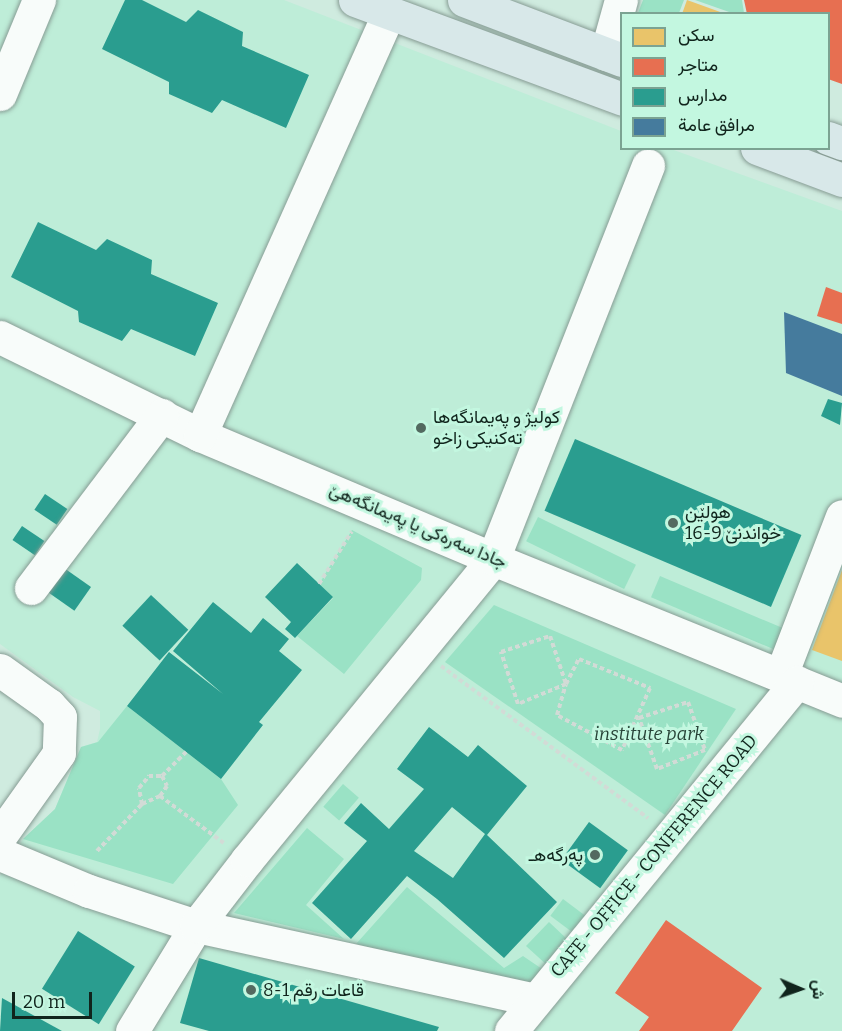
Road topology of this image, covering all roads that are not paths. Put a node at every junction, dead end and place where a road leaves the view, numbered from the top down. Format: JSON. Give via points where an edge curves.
{"nodes":[{"id":1,"x":39,"y":0,"type":"edge"},
{"id":2,"x":355,"y":0,"type":"edge"},
{"id":3,"x":464,"y":0,"type":"edge"},
{"id":4,"x":621,"y":0,"type":"edge"},
{"id":5,"x":389,"y":13,"type":"junction"},
{"id":6,"x":614,"y":57,"type":"edge"},
{"id":7,"x":0,"y":94,"type":"edge"},
{"id":8,"x":620,"y":99,"type":"edge"},
{"id":9,"x":762,"y":150,"type":"edge"},
{"id":10,"x":648,"y":165,"type":"dead end"},
{"id":11,"x":842,"y":180,"type":"edge"},
{"id":12,"x":0,"y":338,"type":"edge"},
{"id":13,"x":162,"y":415,"type":"junction"},
{"id":14,"x":200,"y":435,"type":"junction"},
{"id":15,"x":842,"y":516,"type":"edge"},
{"id":16,"x":493,"y":559,"type":"junction"},
{"id":17,"x":31,"y":588,"type":"dead end"},
{"id":18,"x":0,"y":670,"type":"edge"},
{"id":19,"x":789,"y":679,"type":"junction"},
{"id":20,"x":842,"y":701,"type":"edge"},
{"id":21,"x":0,"y":836,"type":"edge"},
{"id":22,"x":0,"y":854,"type":"edge"},
{"id":23,"x":196,"y":926,"type":"junction"},
{"id":24,"x":535,"y":1000,"type":"junction"},
{"id":25,"x":132,"y":1031,"type":"edge"},
{"id":26,"x":511,"y":1031,"type":"edge"}],
"edges":[{"from":1,"to":7,"type":"street"},
{"from":2,"to":5,"type":"main road"},
{"from":3,"to":6,"type":"main road"},
{"from":4,"to":6,"type":"street"},
{"from":5,"to":8,"type":"main road"},
{"from":5,"to":14,"type":"street"},
{"from":9,"to":11,"type":"main road"},
{"from":10,"to":16,"type":"street"},
{"from":12,"to":13,"type":"street","name":"جادا سه‌ره‌كى يا په‌يمانگه‌هێ"},
{"from":13,"to":14,"type":"street","name":"جادا سه‌ره‌كى يا په‌يمانگه‌هێ"},
{"from":13,"to":17,"type":"street"},
{"from":14,"to":16,"type":"street","name":"جادا سه‌ره‌كى يا په‌يمانگه‌هێ"},
{"from":15,"to":19,"type":"street","name":"CAFE - OFFICE - CONFERENCE ROAD"},
{"from":16,"to":19,"type":"street","name":"جادا سه‌ره‌كى يا په‌يمانگه‌هێ"},
{"from":16,"to":23,"type":"street"},
{"from":18,"to":21,"type":"street","via":[[60,717],[59,753]]},
{"from":19,"to":20,"type":"street","name":"جادا سه‌ره‌كى يا په‌يمانگه‌هێ"},
{"from":19,"to":24,"type":"street","name":"CAFE - OFFICE - CONFERENCE ROAD"},
{"from":22,"to":23,"type":"street","via":[[89,891]]},
{"from":23,"to":24,"type":"street"},
{"from":23,"to":25,"type":"street"},
{"from":24,"to":26,"type":"street","name":"CAFE - OFFICE - CONFERENCE ROAD"}]}
